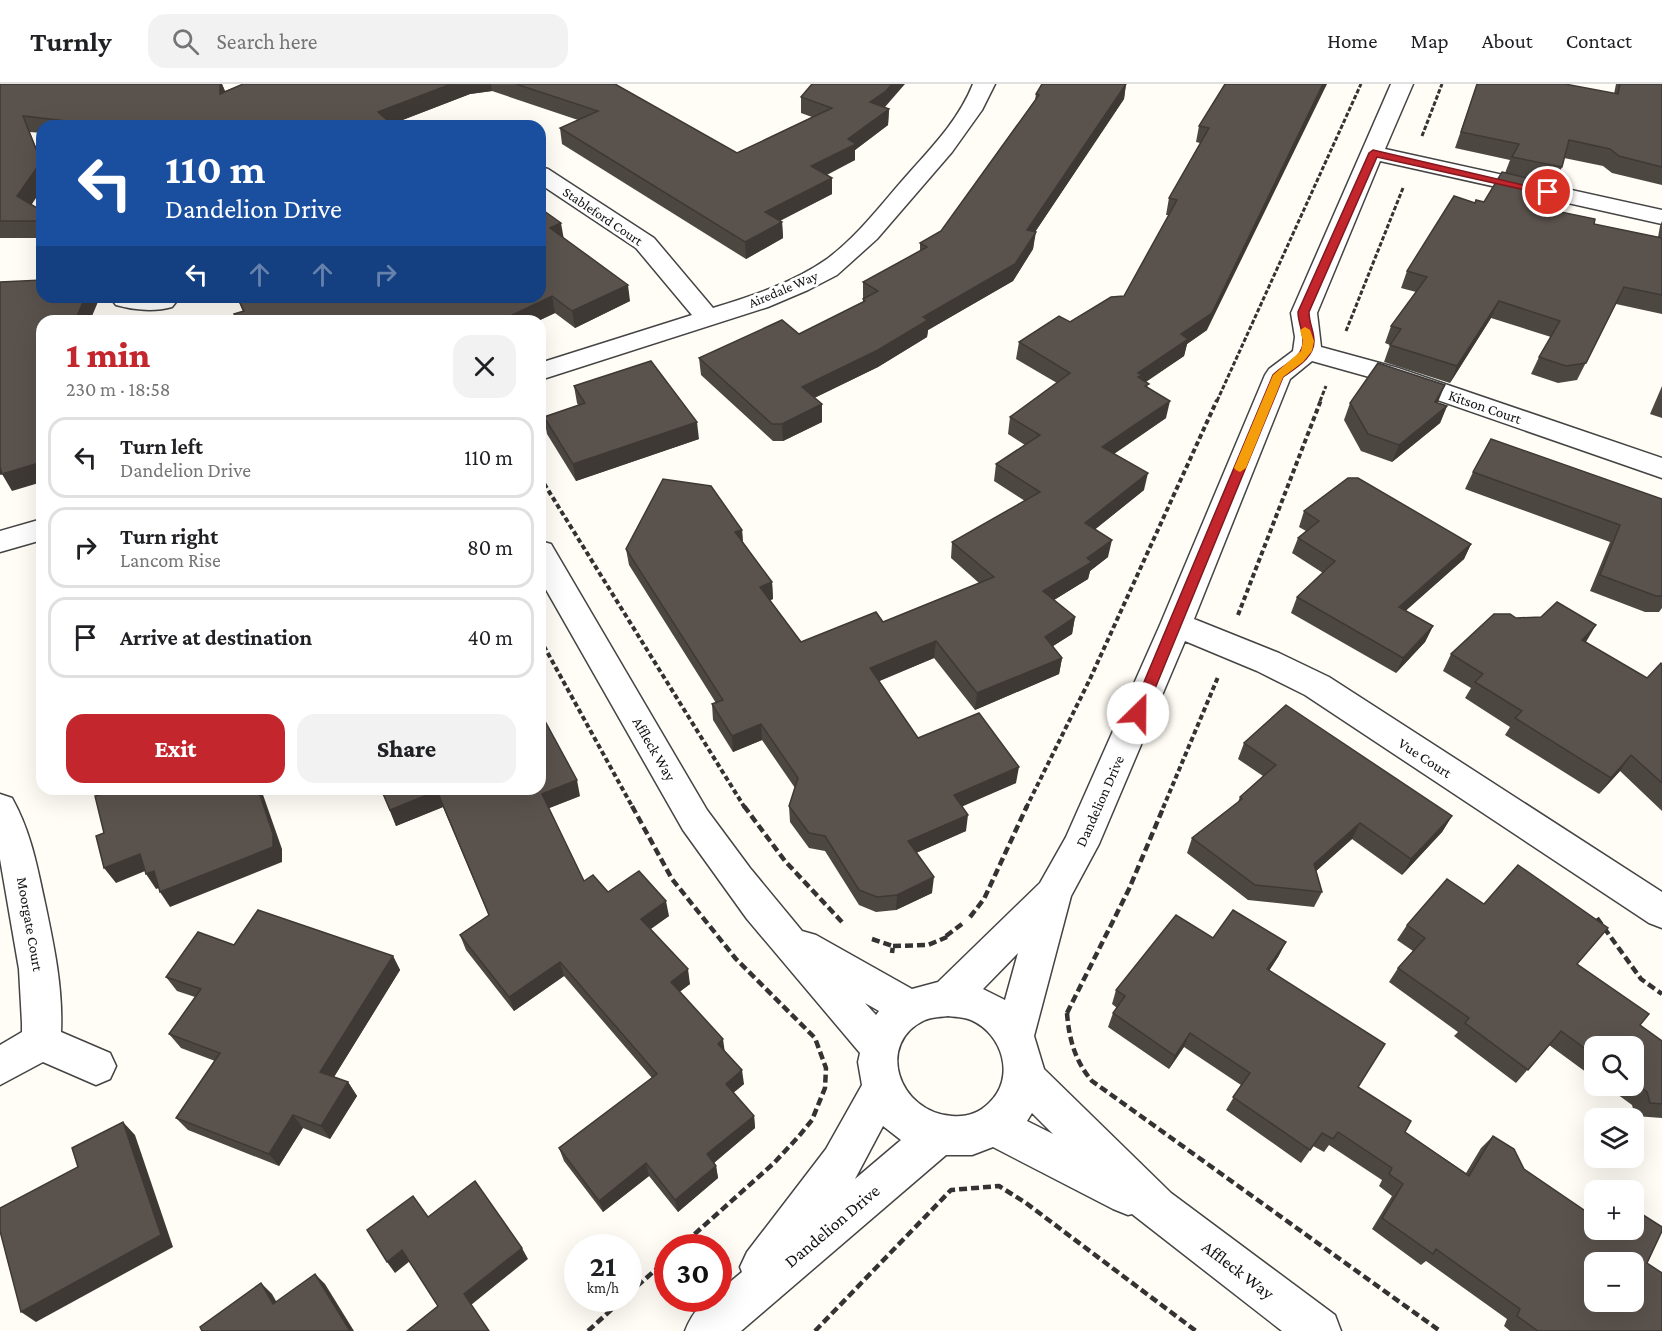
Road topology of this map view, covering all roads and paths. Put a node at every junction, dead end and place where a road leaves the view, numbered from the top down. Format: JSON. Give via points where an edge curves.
{"nodes":[{"id":1,"x":984,"y":84,"type":"edge"},
{"id":2,"x":1361,"y":84,"type":"edge"},
{"id":3,"x":1402,"y":84,"type":"edge"},
{"id":4,"x":1442,"y":84,"type":"edge"},
{"id":5,"x":1422,"y":136,"type":"dead end"},
{"id":6,"x":1373,"y":153,"type":"junction"},
{"id":7,"x":546,"y":178,"type":"edge"},
{"id":8,"x":1403,"y":188,"type":"dead end"},
{"id":9,"x":1662,"y":217,"type":"edge"},
{"id":10,"x":141,"y":303,"type":"edge"},
{"id":11,"x":163,"y":307,"type":"edge"},
{"id":12,"x":708,"y":318,"type":"junction"},
{"id":13,"x":1344,"y":338,"type":"dead end"},
{"id":14,"x":1306,"y":351,"type":"junction"},
{"id":15,"x":546,"y":370,"type":"edge"},
{"id":16,"x":1329,"y":377,"type":"dead end"},
{"id":17,"x":1662,"y":468,"type":"edge"},
{"id":18,"x":546,"y":487,"type":"edge"},
{"id":19,"x":36,"y":531,"type":"edge"},
{"id":20,"x":0,"y":542,"type":"edge"},
{"id":21,"x":546,"y":562,"type":"edge"},
{"id":22,"x":1236,"y":620,"type":"dead end"},
{"id":23,"x":1176,"y":625,"type":"junction"},
{"id":24,"x":1219,"y":674,"type":"dead end"},
{"id":25,"x":0,"y":808,"type":"edge"},
{"id":26,"x":1053,"y":893,"type":"junction"},
{"id":27,"x":1662,"y":912,"type":"edge"},
{"id":28,"x":847,"y":925,"type":"dead end"},
{"id":29,"x":783,"y":936,"type":"junction"},
{"id":30,"x":866,"y":936,"type":"dead end"},
{"id":31,"x":946,"y":936,"type":"junction"},
{"id":32,"x":952,"y":942,"type":"dead end"},
{"id":33,"x":893,"y":946,"type":"junction"},
{"id":34,"x":892,"y":956,"type":"dead end"},
{"id":35,"x":948,"y":998,"type":"junction"},
{"id":36,"x":910,"y":1008,"type":"junction"},
{"id":37,"x":1056,"y":1011,"type":"dead end"},
{"id":38,"x":1067,"y":1013,"type":"junction"},
{"id":39,"x":1015,"y":1035,"type":"junction"},
{"id":40,"x":815,"y":1038,"type":"dead end"},
{"id":41,"x":41,"y":1042,"type":"junction"},
{"id":42,"x":879,"y":1046,"type":"junction"},
{"id":43,"x":0,"y":1066,"type":"edge"},
{"id":44,"x":96,"y":1066,"type":"dead end"},
{"id":45,"x":1025,"y":1078,"type":"junction"},
{"id":46,"x":882,"y":1088,"type":"junction"},
{"id":47,"x":995,"y":1125,"type":"junction"},
{"id":48,"x":939,"y":1135,"type":"junction"},
{"id":49,"x":1156,"y":1208,"type":"junction"},
{"id":50,"x":695,"y":1234,"type":"edge"},
{"id":51,"x":654,"y":1271,"type":"edge"},
{"id":52,"x":642,"y":1282,"type":"edge"},
{"id":53,"x":609,"y":1312,"type":"edge"},
{"id":54,"x":716,"y":1324,"type":"edge"},
{"id":55,"x":588,"y":1331,"type":"edge"},
{"id":56,"x":815,"y":1331,"type":"edge"},
{"id":57,"x":1196,"y":1331,"type":"edge"},
{"id":58,"x":1319,"y":1331,"type":"edge"},
{"id":59,"x":1440,"y":1331,"type":"edge"}],
"edges":[{"from":1,"to":12,"type":"street","name":"Airedale Way","via":[[968,114],[860,244],[822,273],[793,288]]},
{"from":2,"to":31,"type":"path","via":[[1090,679],[984,899],[967,921]]},
{"from":3,"to":6,"type":"street"},
{"from":4,"to":5,"type":"path"},
{"from":6,"to":9,"type":"street"},
{"from":6,"to":14,"type":"street","via":[[1304,312],[1309,341]]},
{"from":7,"to":12,"type":"street","name":"Stableford Court","via":[[645,243]]},
{"from":8,"to":13,"type":"path"},
{"from":10,"to":11,"type":"street"},
{"from":12,"to":15,"type":"street","name":"Airedale Way"},
{"from":14,"to":17,"type":"street","name":"Kitson Court","via":[[1389,374]]},
{"from":14,"to":23,"type":"street","name":"Dandelion Drive","via":[[1278,375]]},
{"from":16,"to":22,"type":"path"},
{"from":18,"to":28,"type":"path","via":[[747,812],[785,861]]},
{"from":19,"to":20,"type":"street"},
{"from":21,"to":29,"type":"street","name":"Affleck Way","via":[[695,820]]},
{"from":23,"to":26,"type":"street","name":"Dandelion Drive","via":[[1081,844]]},
{"from":23,"to":27,"type":"street","name":"Vue Court","via":[[1317,686]]},
{"from":24,"to":38,"type":"path","via":[[1129,889]]},
{"from":25,"to":41,"type":"street","name":"Moorgate Court","via":[[13,835],[32,932],[44,1010]]},
{"from":26,"to":35,"type":"street","name":"Dandelion Drive"},
{"from":26,"to":39,"type":"street","name":"Dandelion Drive"},
{"from":29,"to":36,"type":"street","name":"Affleck Way"},
{"from":29,"to":42,"type":"street","name":"Affleck Way"},
{"from":30,"to":33,"type":"path"},
{"from":31,"to":32,"type":"path"},
{"from":31,"to":33,"type":"path","via":[[928,945]]},
{"from":33,"to":34,"type":"path"},
{"from":35,"to":36,"type":"street"},
{"from":35,"to":39,"type":"street","via":[[986,1009]]},
{"from":36,"to":42,"type":"street","via":[[896,1018]]},
{"from":37,"to":38,"type":"path"},
{"from":38,"to":59,"type":"path","via":[[1074,1054],[1092,1081]]},
{"from":39,"to":45,"type":"street","via":[[1023,1056]]},
{"from":40,"to":50,"type":"path","via":[[826,1068],[825,1088],[812,1120],[774,1163]]},
{"from":41,"to":43,"type":"street"},
{"from":41,"to":44,"type":"street"},
{"from":42,"to":46,"type":"street","via":[[877,1067]]},
{"from":45,"to":47,"type":"street","via":[[1010,1113]]},
{"from":45,"to":49,"type":"street","name":"Affleck Way"},
{"from":46,"to":48,"type":"street","via":[[904,1118]]},
{"from":46,"to":54,"type":"street","name":"Dandelion Drive","via":[[841,1163]]},
{"from":47,"to":48,"type":"street","via":[[959,1137]]},
{"from":47,"to":49,"type":"street","name":"Affleck Way"},
{"from":48,"to":54,"type":"street","name":"Dandelion Drive"},
{"from":49,"to":58,"type":"street","name":"Affleck Way"},
{"from":51,"to":52,"type":"path"},
{"from":53,"to":55,"type":"path"},
{"from":56,"to":57,"type":"path","via":[[951,1190],[999,1186]]}]}
